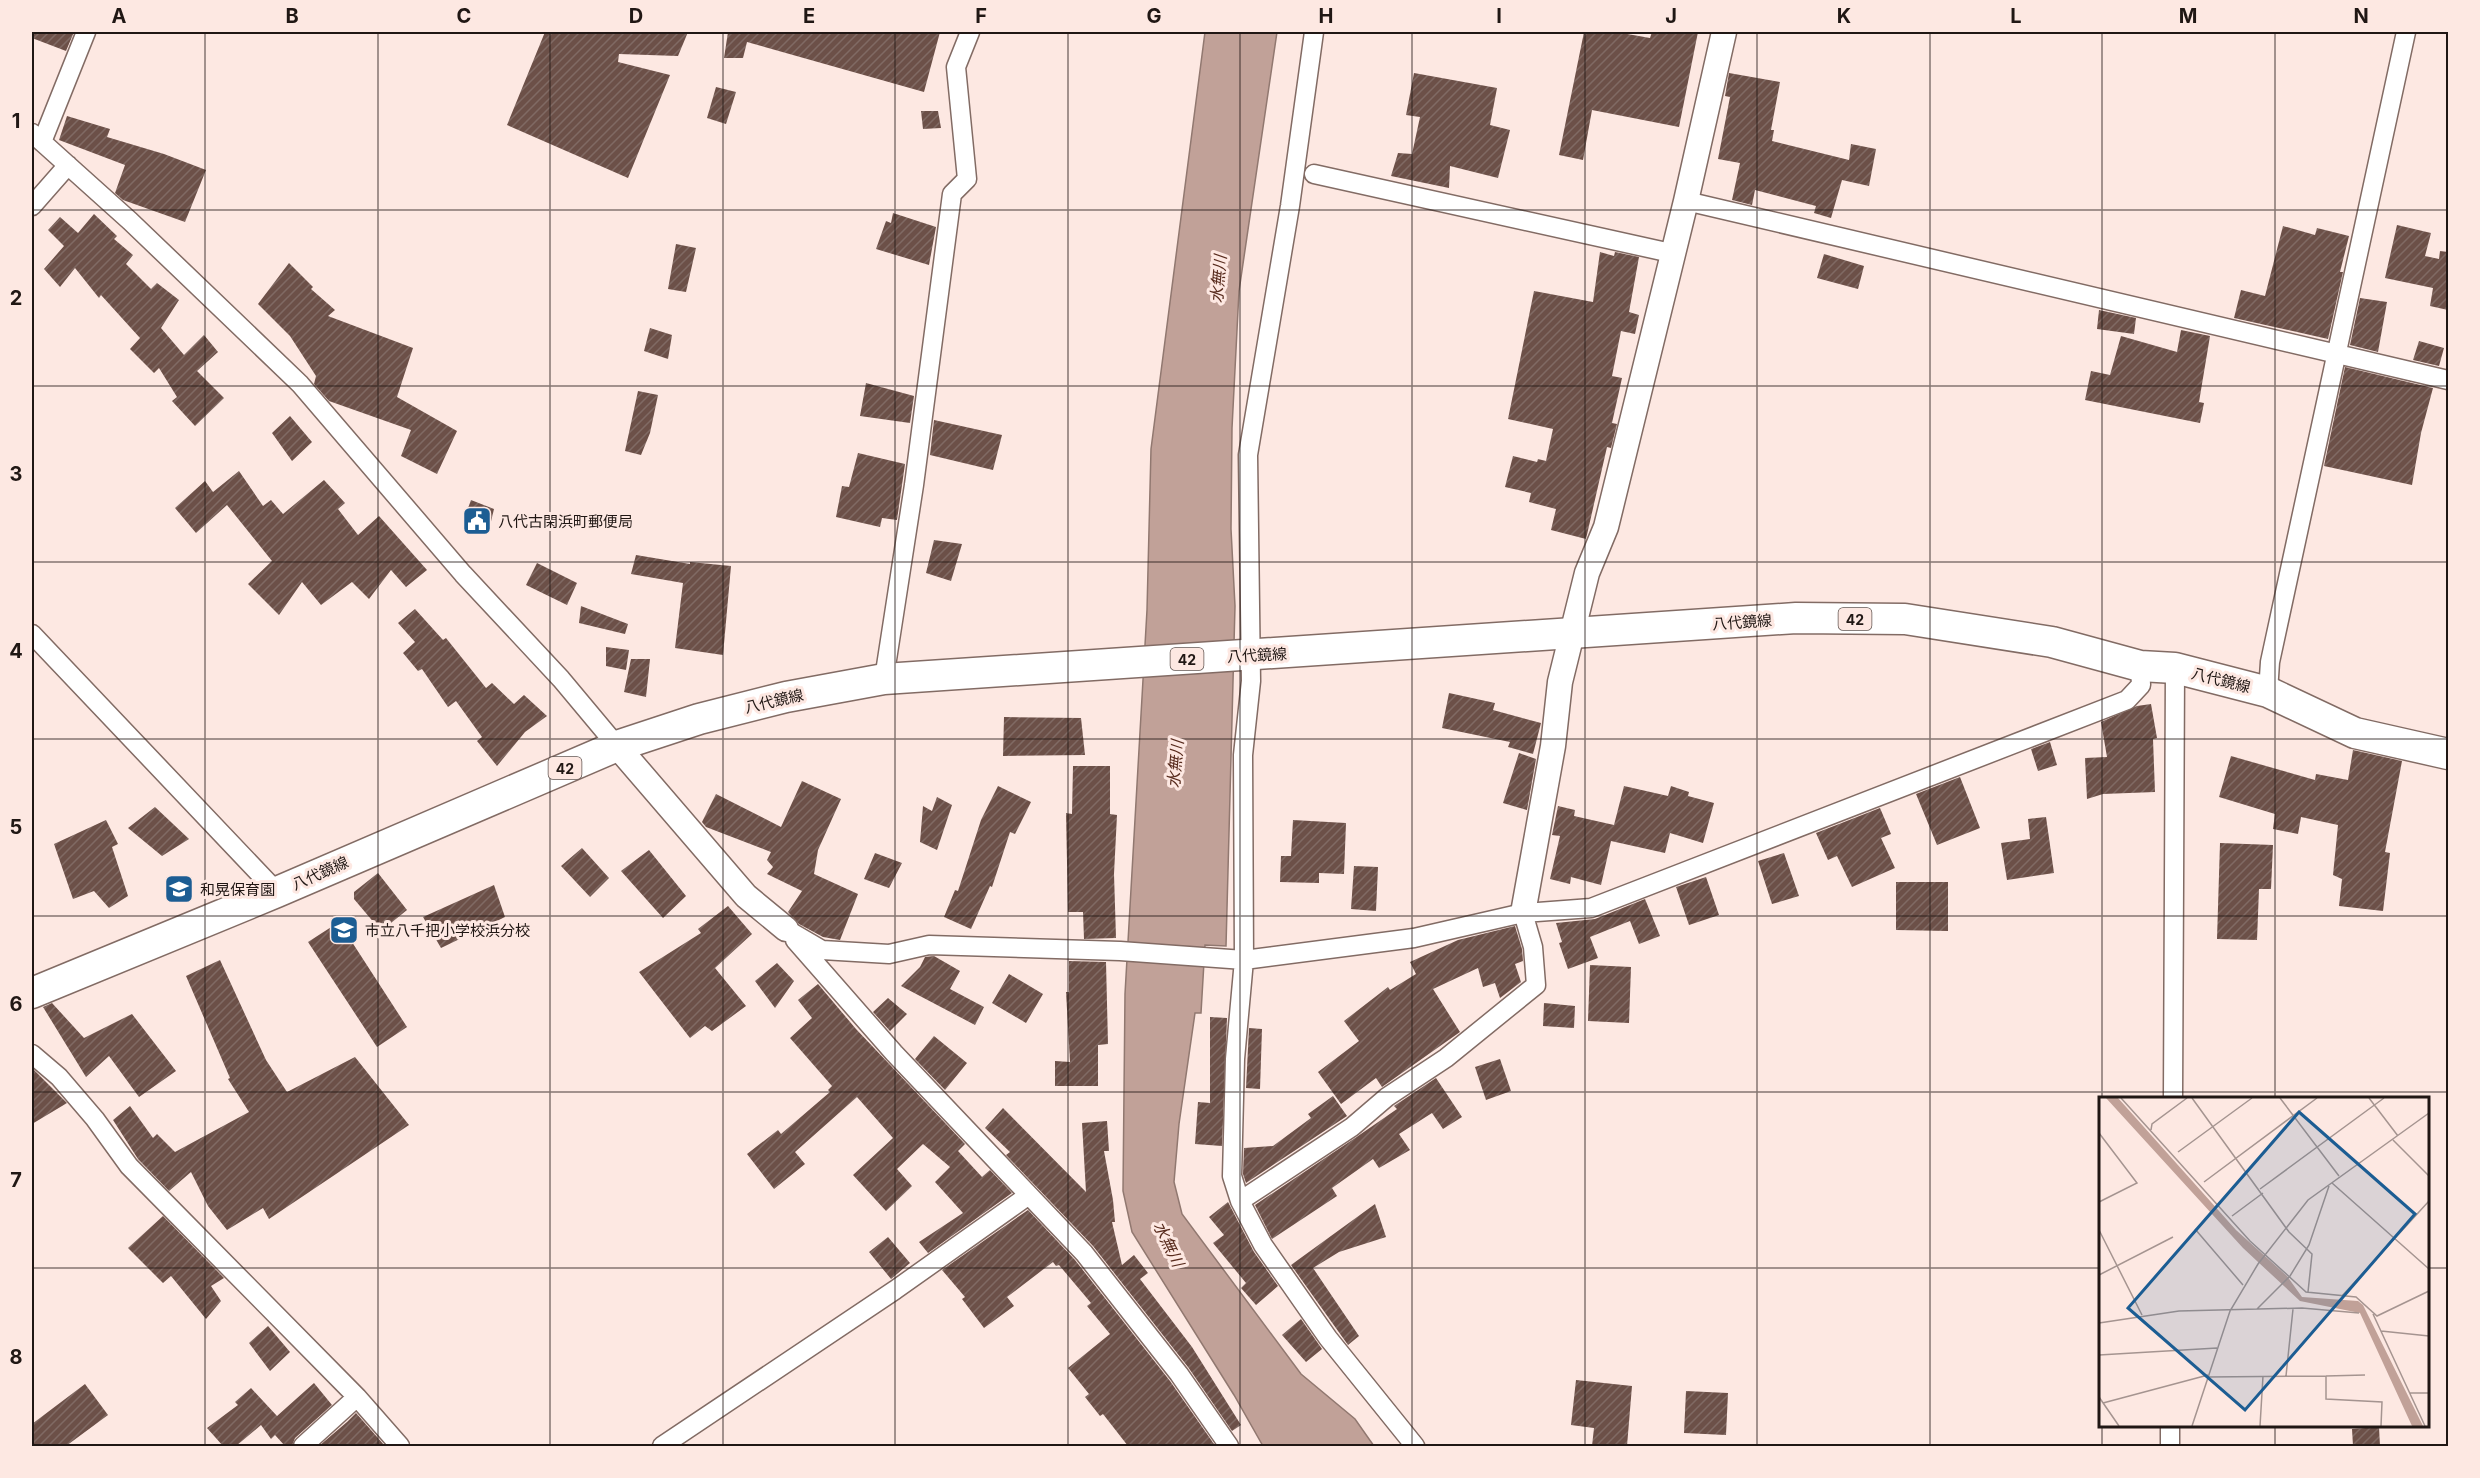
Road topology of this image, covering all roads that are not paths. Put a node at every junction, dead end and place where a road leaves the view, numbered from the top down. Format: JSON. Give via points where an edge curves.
{"nodes":[{"id":1,"x":86,"y":32,"type":"edge"},
{"id":2,"x":970,"y":32,"type":"edge"},
{"id":3,"x":1314,"y":32,"type":"edge"},
{"id":4,"x":1724,"y":32,"type":"edge"},
{"id":5,"x":2406,"y":32,"type":"edge"},
{"id":6,"x":37,"y":137,"type":"edge"},
{"id":7,"x":68,"y":165,"type":"junction"},
{"id":8,"x":1314,"y":174,"type":"dead end"},
{"id":9,"x":1686,"y":201,"type":"junction"},
{"id":10,"x":32,"y":206,"type":"edge"},
{"id":11,"x":1671,"y":253,"type":"junction"},
{"id":12,"x":2336,"y":352,"type":"junction"},
{"id":13,"x":2448,"y":380,"type":"edge"},
{"id":14,"x":1574,"y":633,"type":"junction"},
{"id":15,"x":32,"y":634,"type":"edge"},
{"id":16,"x":1247,"y":655,"type":"junction"},
{"id":17,"x":2140,"y":666,"type":"junction"},
{"id":18,"x":2175,"y":668,"type":"junction"},
{"id":19,"x":884,"y":679,"type":"junction"},
{"id":20,"x":2268,"y":692,"type":"junction"},
{"id":21,"x":617,"y":746,"type":"junction"},
{"id":22,"x":2448,"y":754,"type":"edge"},
{"id":23,"x":277,"y":892,"type":"junction"},
{"id":24,"x":1522,"y":913,"type":"junction"},
{"id":25,"x":786,"y":929,"type":"junction"},
{"id":26,"x":1244,"y":960,"type":"junction"},
{"id":27,"x":32,"y":993,"type":"edge"},
{"id":28,"x":32,"y":1054,"type":"edge"},
{"id":29,"x":2173,"y":1097,"type":"edge"},
{"id":30,"x":1029,"y":1195,"type":"junction"},
{"id":31,"x":1240,"y":1201,"type":"junction"},
{"id":32,"x":357,"y":1397,"type":"junction"},
{"id":33,"x":2170,"y":1427,"type":"edge"},
{"id":34,"x":303,"y":1446,"type":"edge"},
{"id":35,"x":400,"y":1446,"type":"edge"},
{"id":36,"x":662,"y":1446,"type":"edge"},
{"id":37,"x":1229,"y":1446,"type":"edge"},
{"id":38,"x":1415,"y":1446,"type":"edge"},
{"id":39,"x":2170,"y":1446,"type":"edge"}],
"edges":[{"from":1,"to":6,"type":"street"},
{"from":2,"to":19,"type":"street","via":[[956,67],[967,179],[952,194]]},
{"from":3,"to":16,"type":"street","via":[[1290,206],[1248,455]]},
{"from":4,"to":9,"type":"street"},
{"from":5,"to":12,"type":"street"},
{"from":6,"to":7,"type":"street"},
{"from":7,"to":10,"type":"street"},
{"from":7,"to":21,"type":"street","via":[[300,384]]},
{"from":8,"to":11,"type":"street"},
{"from":9,"to":11,"type":"street"},
{"from":9,"to":12,"type":"street"},
{"from":11,"to":14,"type":"street","via":[[1606,527],[1587,573]]},
{"from":12,"to":13,"type":"street"},
{"from":12,"to":20,"type":"street"},
{"from":14,"to":16,"type":"main road","name":"八代鏡線","number":"42"},
{"from":14,"to":17,"type":"main road","name":"八代鏡線","number":"42","via":[[1796,618],[1905,619],[2052,642]]},
{"from":14,"to":24,"type":"street","via":[[1560,682],[1553,746]]},
{"from":15,"to":23,"type":"street"},
{"from":16,"to":19,"type":"main road","name":"八代鏡線","number":"42"},
{"from":16,"to":26,"type":"street","via":[[1243,755]]},
{"from":17,"to":18,"type":"main road","name":"八代鏡線","number":"42"},
{"from":17,"to":24,"type":"street","via":[[2141,685],[2127,700],[1591,908]]},
{"from":18,"to":20,"type":"main road","name":"八代鏡線","number":"42"},
{"from":18,"to":29,"type":"street"},
{"from":19,"to":21,"type":"main road","name":"八代鏡線","number":"42","via":[[786,697],[699,719]]},
{"from":20,"to":22,"type":"main road","name":"八代鏡線","number":"42","via":[[2355,733]]},
{"from":21,"to":23,"type":"main road","name":"八代鏡線","number":"42"},
{"from":21,"to":25,"type":"street","via":[[746,896]]},
{"from":23,"to":27,"type":"main road","name":"八代鏡線","number":"42"},
{"from":24,"to":26,"type":"street","via":[[1414,938]]},
{"from":24,"to":31,"type":"street","via":[[1533,947],[1536,985],[1352,1127]]},
{"from":25,"to":26,"type":"street","via":[[822,950],[889,954],[928,945],[1120,951]]},
{"from":25,"to":30,"type":"street","via":[[894,1053]]},
{"from":26,"to":31,"type":"street","via":[[1235,1059],[1232,1176]]},
{"from":28,"to":32,"type":"street","via":[[59,1077],[129,1166]]},
{"from":30,"to":36,"type":"street"},
{"from":30,"to":37,"type":"street","via":[[1106,1281]]},
{"from":31,"to":38,"type":"street","via":[[1263,1245],[1328,1338]]},
{"from":32,"to":34,"type":"street"},
{"from":32,"to":35,"type":"street"},
{"from":33,"to":39,"type":"street"}]}
